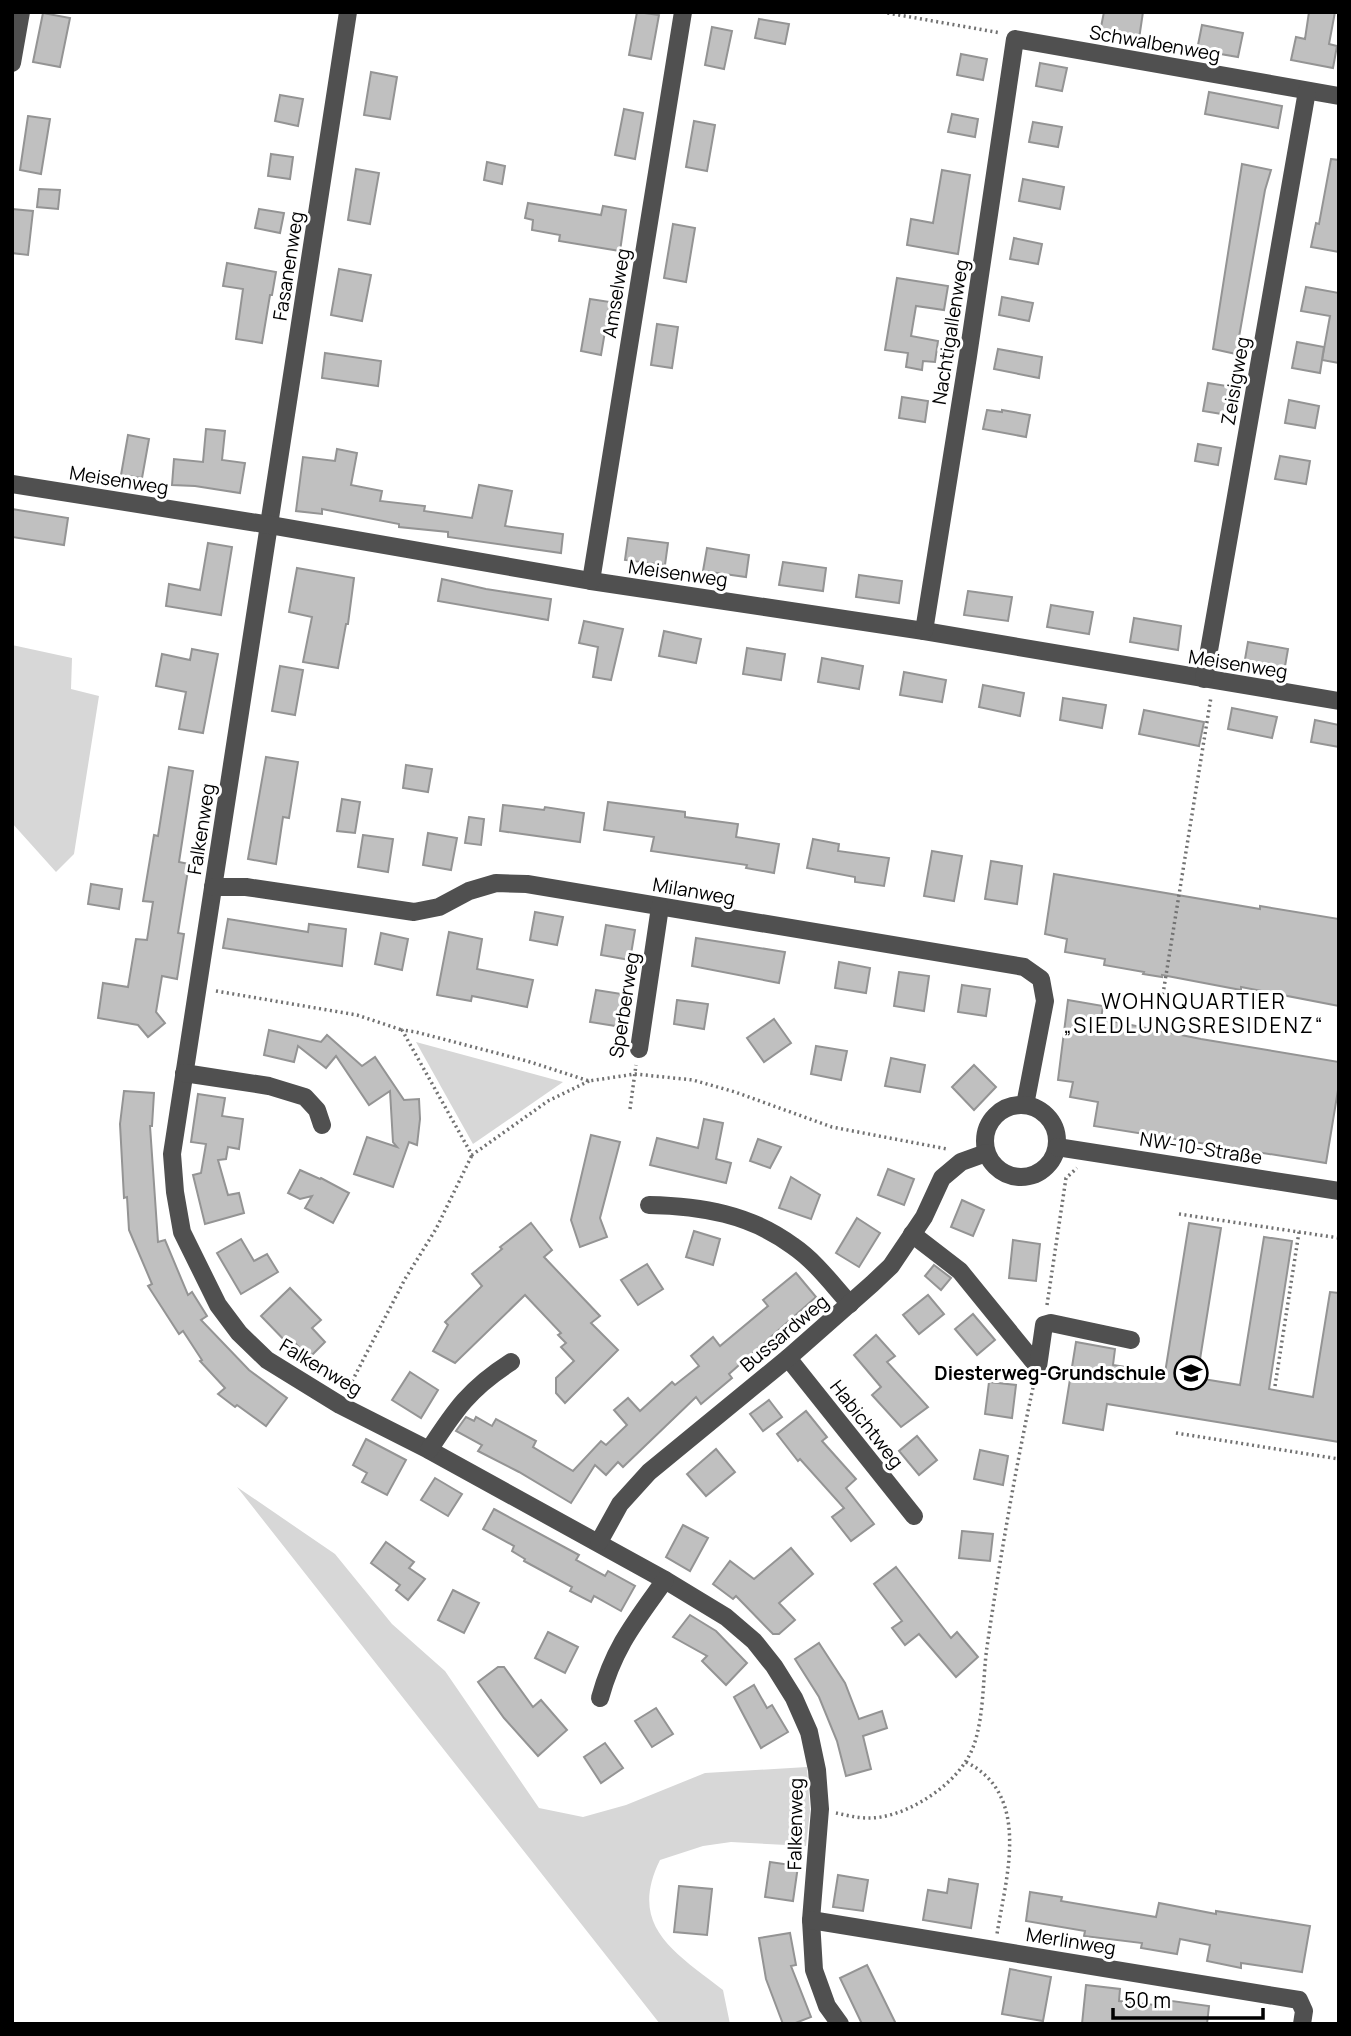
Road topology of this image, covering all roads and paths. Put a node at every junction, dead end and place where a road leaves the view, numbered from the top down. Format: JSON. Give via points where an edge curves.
{"nodes":[{"id":1,"x":20,"y":12,"type":"edge"},
{"id":2,"x":348,"y":12,"type":"edge"},
{"id":3,"x":683,"y":12,"type":"edge"},
{"id":4,"x":882,"y":12,"type":"edge"},
{"id":5,"x":1015,"y":39,"type":"junction"},
{"id":6,"x":12,"y":63,"type":"edge"},
{"id":7,"x":1307,"y":91,"type":"junction"},
{"id":8,"x":1339,"y":96,"type":"edge"},
{"id":9,"x":12,"y":484,"type":"edge"},
{"id":10,"x":270,"y":525,"type":"junction"},
{"id":11,"x":591,"y":581,"type":"junction"},
{"id":12,"x":924,"y":631,"type":"junction"},
{"id":13,"x":1209,"y":680,"type":"junction"},
{"id":14,"x":1339,"y":701,"type":"edge"},
{"id":15,"x":213,"y":887,"type":"junction"},
{"id":16,"x":660,"y":907,"type":"junction"},
{"id":17,"x":197,"y":988,"type":"junction"},
{"id":18,"x":1162,"y":1000,"type":"dead end"},
{"id":19,"x":402,"y":1030,"type":"junction"},
{"id":20,"x":639,"y":1049,"type":"joint"},
{"id":21,"x":184,"y":1073,"type":"junction"},
{"id":22,"x":635,"y":1074,"type":"junction"},
{"id":23,"x":589,"y":1082,"type":"junction"},
{"id":24,"x":1025,"y":1105,"type":"junction"},
{"id":25,"x":630,"y":1109,"type":"dead end"},
{"id":26,"x":322,"y":1125,"type":"dead end"},
{"id":27,"x":1057,"y":1147,"type":"junction"},
{"id":28,"x":986,"y":1153,"type":"junction"},
{"id":29,"x":472,"y":1154,"type":"junction"},
{"id":30,"x":961,"y":1162,"type":"junction"},
{"id":31,"x":1077,"y":1168,"type":"dead end"},
{"id":32,"x":1339,"y":1191,"type":"edge"},
{"id":33,"x":649,"y":1205,"type":"dead end"},
{"id":34,"x":1179,"y":1214,"type":"dead end"},
{"id":35,"x":1299,"y":1232,"type":"junction"},
{"id":36,"x":912,"y":1234,"type":"junction"},
{"id":37,"x":1339,"y":1238,"type":"edge"},
{"id":38,"x":850,"y":1304,"type":"junction"},
{"id":39,"x":1044,"y":1325,"type":"junction"},
{"id":40,"x":1130,"y":1340,"type":"dead end"},
{"id":41,"x":788,"y":1358,"type":"junction"},
{"id":42,"x":511,"y":1362,"type":"dead end"},
{"id":43,"x":1038,"y":1367,"type":"junction"},
{"id":44,"x":1275,"y":1385,"type":"dead end"},
{"id":45,"x":340,"y":1405,"type":"junction"},
{"id":46,"x":1176,"y":1433,"type":"dead end"},
{"id":47,"x":1023,"y":1437,"type":"junction"},
{"id":48,"x":1031,"y":1438,"type":"dead end"},
{"id":49,"x":429,"y":1450,"type":"junction"},
{"id":50,"x":1339,"y":1459,"type":"edge"},
{"id":51,"x":914,"y":1516,"type":"dead end"},
{"id":52,"x":599,"y":1542,"type":"junction"},
{"id":53,"x":665,"y":1580,"type":"junction"},
{"id":54,"x":600,"y":1698,"type":"dead end"},
{"id":55,"x":966,"y":1762,"type":"junction"},
{"id":56,"x":820,"y":1809,"type":"junction"},
{"id":57,"x":811,"y":1920,"type":"junction"},
{"id":58,"x":995,"y":1950,"type":"junction"},
{"id":59,"x":840,"y":2024,"type":"edge"},
{"id":60,"x":1302,"y":2024,"type":"edge"}],
"edges":[{"from":1,"to":6,"type":"street"},
{"from":2,"to":10,"type":"street","name":"Fasanenweg"},
{"from":3,"to":11,"type":"street","name":"Amselweg"},
{"from":4,"to":5,"type":"path","via":[[999,32]]},
{"from":5,"to":7,"type":"street","name":"Schwalbenweg"},
{"from":5,"to":12,"type":"street","name":"Nachtigallenweg"},
{"from":7,"to":8,"type":"street","name":"Schwalbenweg"},
{"from":7,"to":13,"type":"street","name":"Zeisigweg"},
{"from":9,"to":10,"type":"street","name":"Meisenweg"},
{"from":10,"to":11,"type":"street","name":"Meisenweg"},
{"from":10,"to":15,"type":"street","name":"Falkenweg"},
{"from":11,"to":12,"type":"street","name":"Meisenweg"},
{"from":12,"to":13,"type":"street","name":"Meisenweg"},
{"from":13,"to":14,"type":"street","name":"Meisenweg"},
{"from":13,"to":18,"type":"path"},
{"from":15,"to":16,"type":"street","name":"Milanweg","via":[[246,887],[414,912],[439,907],[496,883],[516,883]]},
{"from":15,"to":17,"type":"street","name":"Falkenweg"},
{"from":16,"to":20,"type":"street","name":"Sperberweg"},
{"from":16,"to":24,"type":"street","name":"Milanweg","via":[[1024,967],[1041,979],[1045,1001]]},
{"from":17,"to":19,"type":"path","via":[[357,1015]]},
{"from":17,"to":21,"type":"street","name":"Falkenweg"},
{"from":19,"to":23,"type":"path","via":[[527,1061]]},
{"from":19,"to":29,"type":"path"},
{"from":20,"to":22,"type":"path","name":"Sperberweg"},
{"from":21,"to":26,"type":"street","via":[[270,1086],[305,1097],[317,1110]]},
{"from":21,"to":45,"type":"street","name":"Falkenweg","via":[[172,1154],[182,1232],[218,1305],[239,1332],[267,1360]]},
{"from":22,"to":23,"type":"path"},
{"from":22,"to":25,"type":"path","name":"Sperberweg"},
{"from":22,"to":30,"type":"path","via":[[693,1080],[832,1127],[949,1150]]},
{"from":23,"to":29,"type":"path","via":[[548,1101]]},
{"from":24,"to":27,"type":"street","via":[[1050,1119]]},
{"from":24,"to":28,"type":"street","via":[[998,1113],[985,1138]]},
{"from":27,"to":28,"type":"street","via":[[1051,1162],[1024,1178],[1008,1175]]},
{"from":27,"to":32,"type":"street","name":"NW-10-Straße"},
{"from":28,"to":30,"type":"street","name":"Bussardweg"},
{"from":29,"to":45,"type":"path"},
{"from":30,"to":36,"type":"street","name":"Bussardweg","via":[[942,1178]]},
{"from":31,"to":39,"type":"path","via":[[1066,1178]]},
{"from":33,"to":38,"type":"street","via":[[712,1210],[774,1233],[794,1246]]},
{"from":34,"to":35,"type":"path"},
{"from":35,"to":37,"type":"path"},
{"from":35,"to":44,"type":"path"},
{"from":36,"to":38,"type":"street","name":"Bussardweg","via":[[891,1266]]},
{"from":36,"to":43,"type":"street","via":[[960,1271]]},
{"from":38,"to":41,"type":"street","name":"Bussardweg"},
{"from":39,"to":40,"type":"street"},
{"from":39,"to":43,"type":"street"},
{"from":41,"to":51,"type":"street","name":"Habichtweg"},
{"from":41,"to":52,"type":"street","name":"Bussardweg","via":[[649,1472],[620,1504]]},
{"from":42,"to":49,"type":"street","via":[[463,1399]]},
{"from":43,"to":47,"type":"path"},
{"from":45,"to":49,"type":"street","name":"Falkenweg"},
{"from":46,"to":50,"type":"path"},
{"from":47,"to":48,"type":"path"},
{"from":47,"to":55,"type":"path","via":[[976,1741]]},
{"from":49,"to":52,"type":"street","name":"Falkenweg"},
{"from":52,"to":53,"type":"street","name":"Falkenweg"},
{"from":53,"to":54,"type":"street","via":[[621,1641]]},
{"from":53,"to":56,"type":"street","name":"Falkenweg","via":[[726,1617],[774,1666],[809,1732]]},
{"from":55,"to":56,"type":"path","via":[[945,1786],[897,1812],[870,1818]]},
{"from":55,"to":58,"type":"path","via":[[987,1777],[1010,1821],[1011,1843]]},
{"from":56,"to":57,"type":"street","name":"Falkenweg"},
{"from":57,"to":58,"type":"street","name":"Merlinweg"},
{"from":57,"to":59,"type":"street","name":"Falkenweg","via":[[814,1970],[827,2006]]},
{"from":58,"to":60,"type":"street","name":"Merlinweg","via":[[1299,2000],[1304,2011]]}]}
